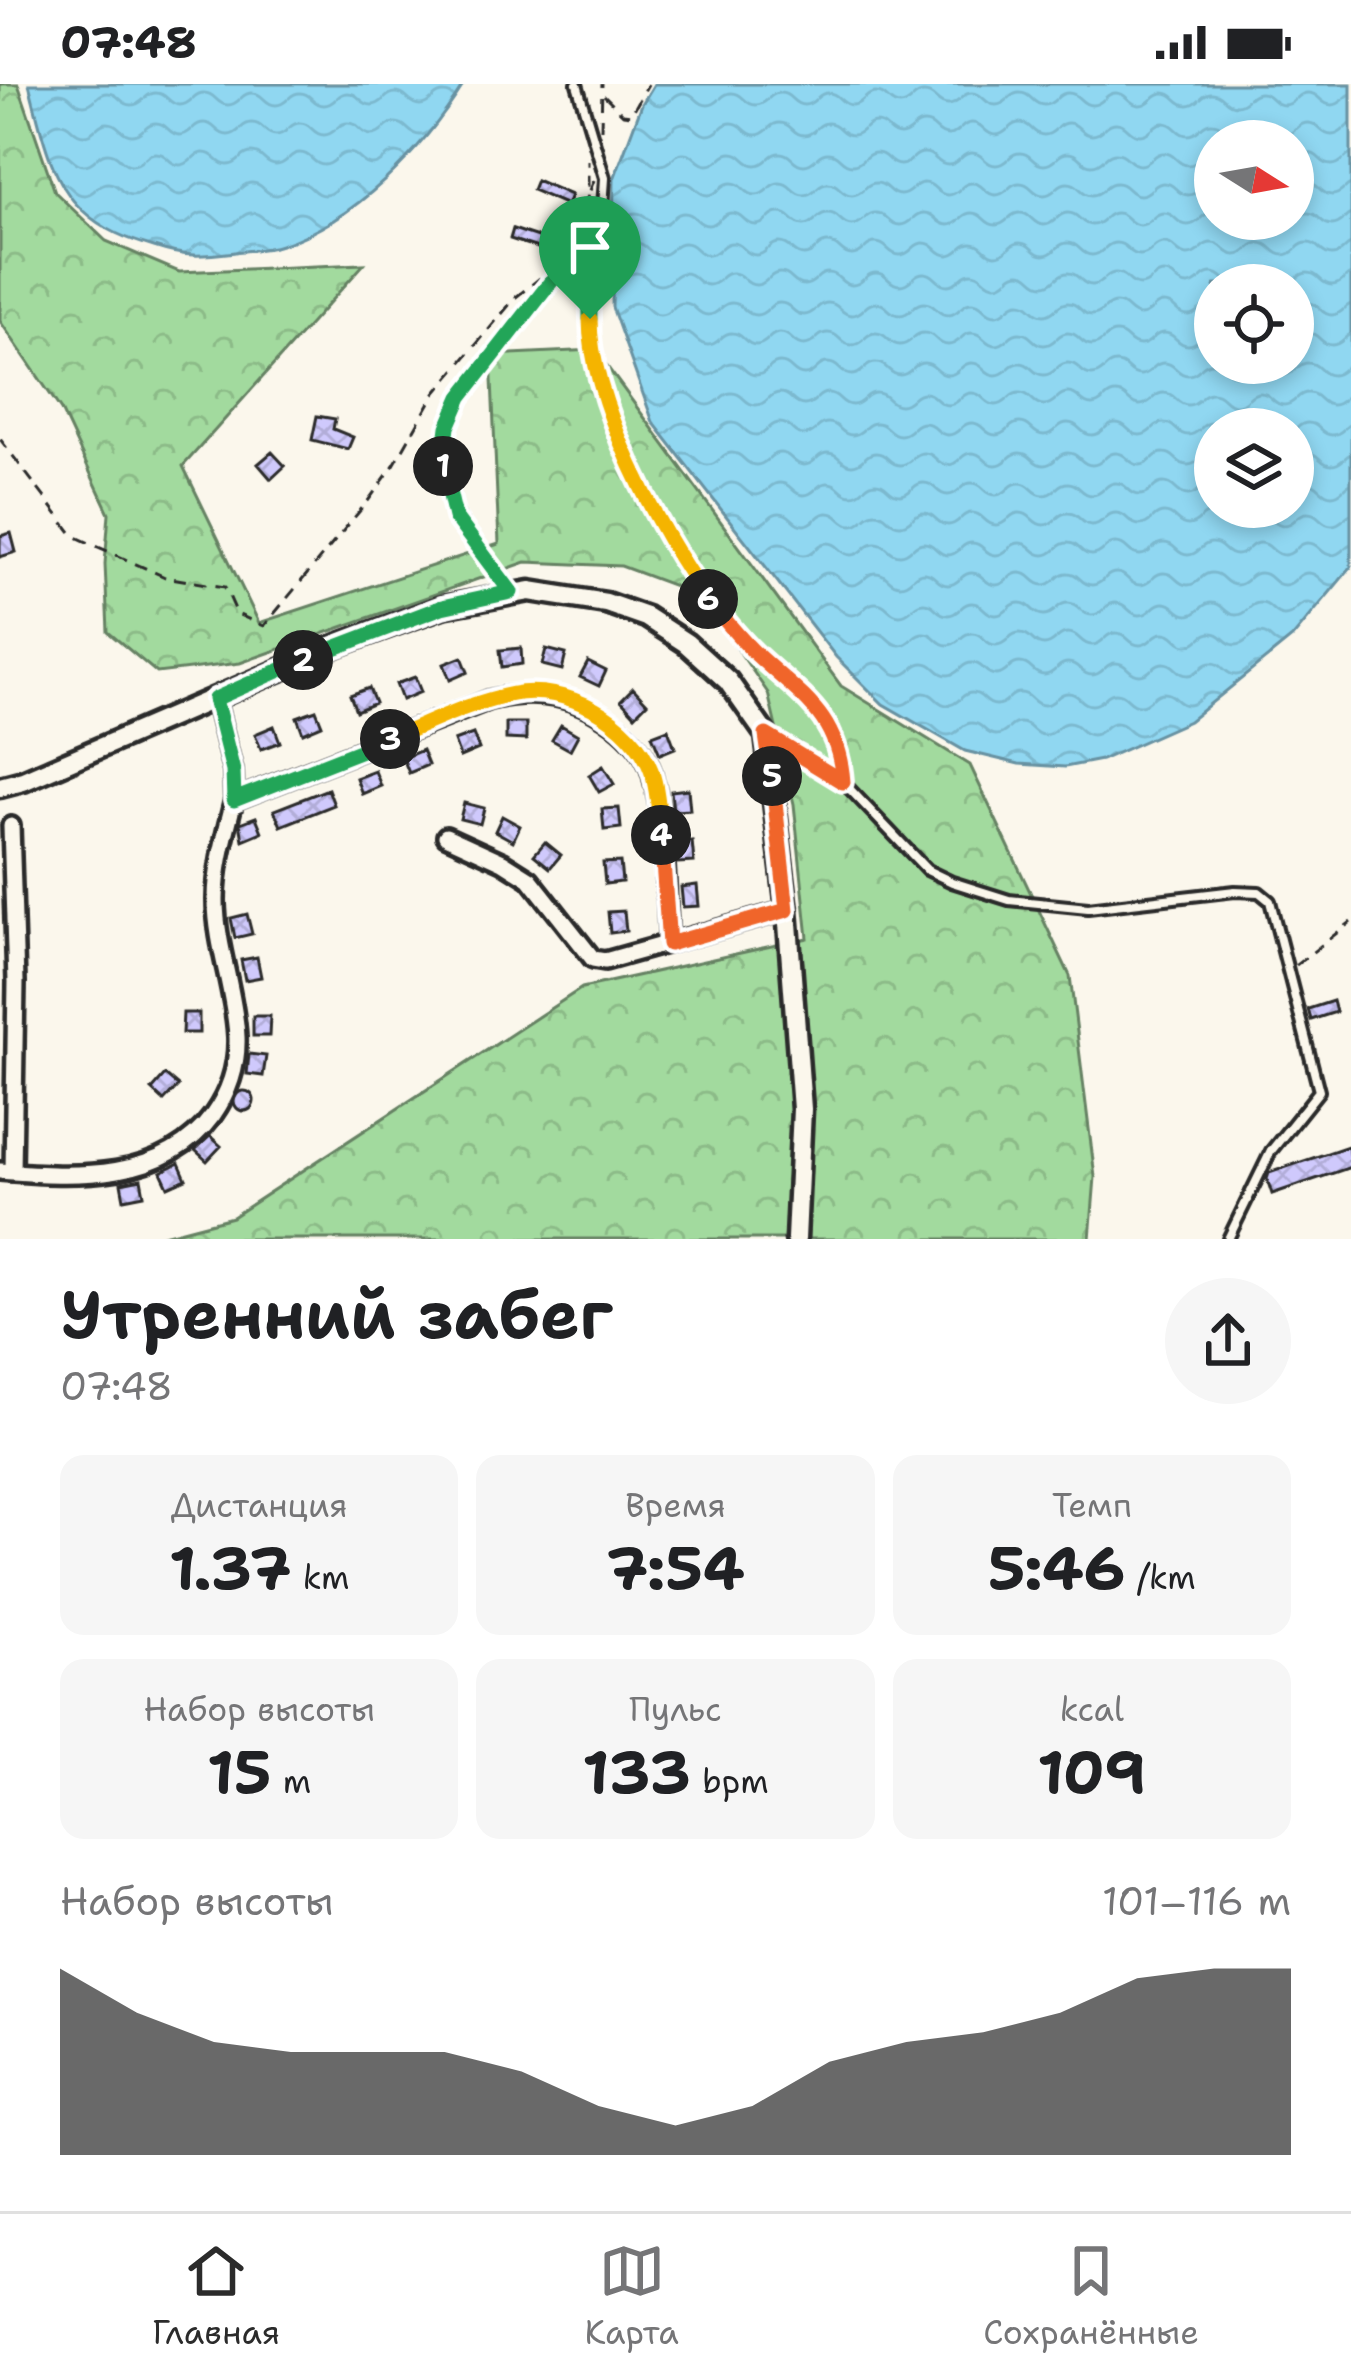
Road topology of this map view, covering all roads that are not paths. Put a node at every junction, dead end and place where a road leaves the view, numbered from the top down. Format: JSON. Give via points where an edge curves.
{"nodes":[{"id":1,"x":577,"y":84,"type":"edge"},
{"id":2,"x":511,"y":592,"type":"junction"},
{"id":3,"x":215,"y":699,"type":"junction"},
{"id":4,"x":766,"y":735,"type":"junction"},
{"id":5,"x":0,"y":788,"type":"edge"},
{"id":6,"x":234,"y":800,"type":"junction"},
{"id":7,"x":11,"y":826,"type":"dead end"},
{"id":8,"x":446,"y":836,"type":"dead end"},
{"id":9,"x":787,"y":910,"type":"junction"},
{"id":10,"x":669,"y":944,"type":"junction"},
{"id":11,"x":6,"y":1172,"type":"edge"},
{"id":12,"x":796,"y":1239,"type":"edge"},
{"id":13,"x":1228,"y":1239,"type":"edge"}],
"edges":[{"from":1,"to":2,"type":"lane","via":[[605,178],[603,207],[482,366],[448,427],[442,458],[455,517]]},
{"from":2,"to":3,"type":"street","via":[[442,607]]},
{"from":2,"to":4,"type":"street","via":[[567,594],[646,617],[728,681]]},
{"from":3,"to":5,"type":"street"},
{"from":3,"to":6,"type":"street"},
{"from":4,"to":9,"type":"street"},
{"from":4,"to":13,"type":"lane","via":[[843,782],[926,870],[1009,900],[1088,908],[1259,892],[1270,901],[1319,1091],[1271,1151]]},
{"from":6,"to":10,"type":"street","via":[[489,700],[542,693],[570,700],[596,709],[634,742],[652,771]]},
{"from":6,"to":11,"type":"street","via":[[216,880],[237,1032],[224,1099],[179,1149],[142,1166]]},
{"from":7,"to":11,"type":"street","via":[[16,982]]},
{"from":8,"to":10,"type":"street","via":[[530,879],[593,959]]},
{"from":9,"to":10,"type":"street"},
{"from":9,"to":12,"type":"street","via":[[802,1109]]}]}
